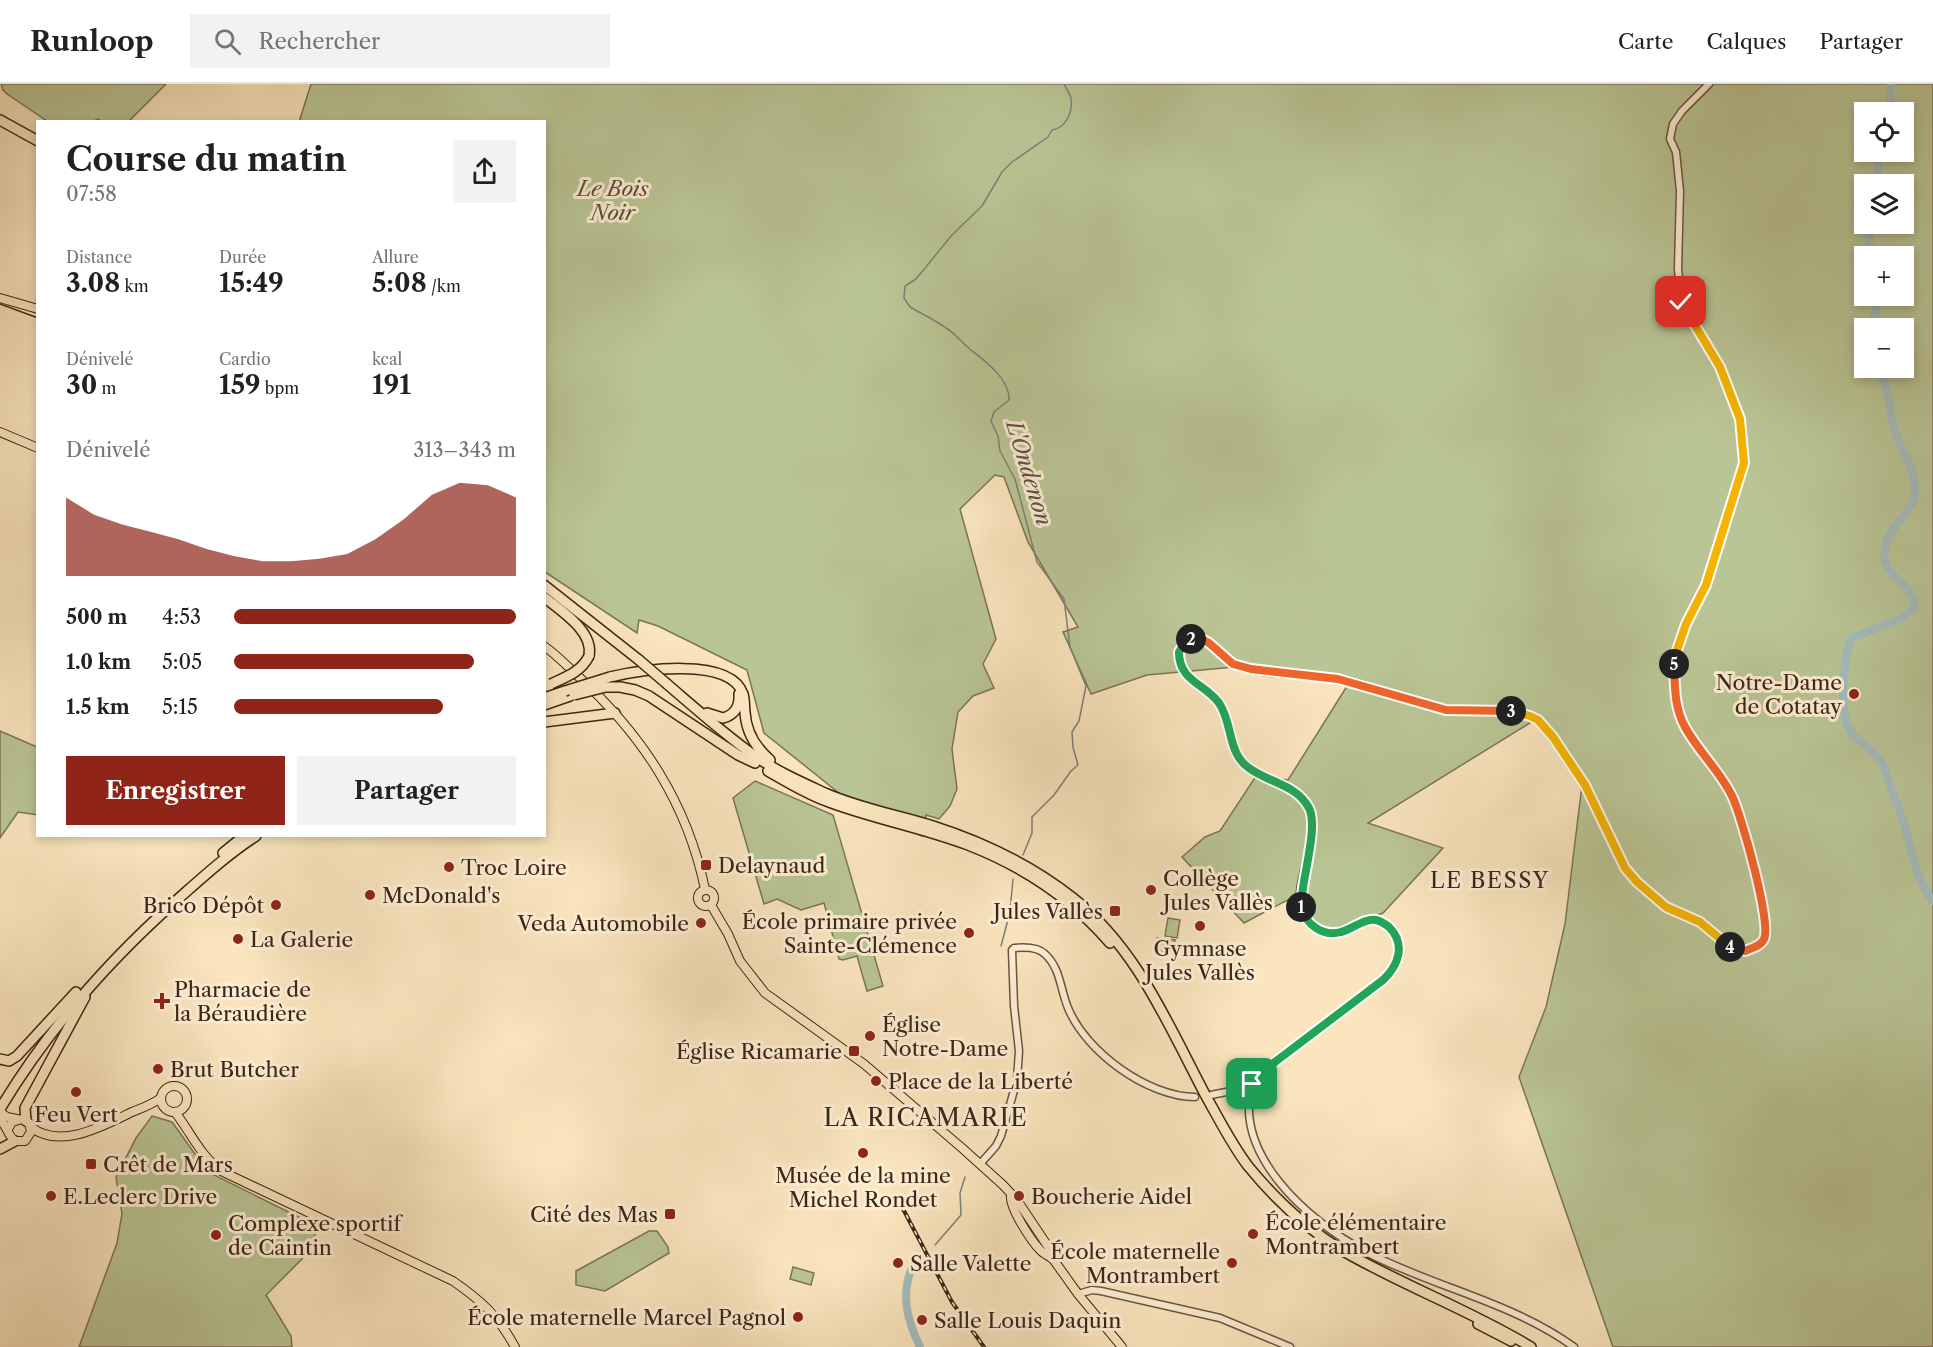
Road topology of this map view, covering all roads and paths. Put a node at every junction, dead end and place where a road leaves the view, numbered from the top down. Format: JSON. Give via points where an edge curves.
{"nodes":[{"id":1,"x":1709,"y":84,"type":"edge"},
{"id":2,"x":0,"y":113,"type":"edge"},
{"id":3,"x":0,"y":120,"type":"edge"},
{"id":4,"x":35,"y":139,"type":"edge"},
{"id":5,"x":0,"y":298,"type":"edge"},
{"id":6,"x":36,"y":308,"type":"edge"},
{"id":7,"x":0,"y":432,"type":"edge"},
{"id":8,"x":36,"y":447,"type":"edge"},
{"id":9,"x":546,"y":587,"type":"edge"},
{"id":10,"x":546,"y":592,"type":"edge"},
{"id":11,"x":546,"y":599,"type":"edge"},
{"id":12,"x":546,"y":648,"type":"edge"},
{"id":13,"x":634,"y":660,"type":"junction"},
{"id":14,"x":615,"y":682,"type":"junction"},
{"id":15,"x":663,"y":684,"type":"junction"},
{"id":16,"x":548,"y":685,"type":"edge"},
{"id":17,"x":570,"y":694,"type":"junction"},
{"id":18,"x":680,"y":695,"type":"junction"},
{"id":19,"x":546,"y":698,"type":"edge"},
{"id":20,"x":546,"y":704,"type":"edge"},
{"id":21,"x":615,"y":713,"type":"junction"},
{"id":22,"x":546,"y":722,"type":"edge"},
{"id":23,"x":755,"y":762,"type":"junction"},
{"id":24,"x":790,"y":777,"type":"junction"},
{"id":25,"x":931,"y":829,"type":"junction"},
{"id":26,"x":243,"y":837,"type":"edge"},
{"id":27,"x":255,"y":837,"type":"edge"},
{"id":28,"x":705,"y":889,"type":"junction"},
{"id":29,"x":711,"y":905,"type":"junction"},
{"id":30,"x":1083,"y":910,"type":"junction"},
{"id":31,"x":103,"y":968,"type":"junction"},
{"id":32,"x":0,"y":1059,"type":"edge"},
{"id":33,"x":1254,"y":1078,"type":"junction"},
{"id":34,"x":1232,"y":1091,"type":"junction"},
{"id":35,"x":1211,"y":1095,"type":"dead end"},
{"id":36,"x":1195,"y":1097,"type":"dead end"},
{"id":37,"x":161,"y":1098,"type":"junction"},
{"id":38,"x":1,"y":1105,"type":"edge"},
{"id":39,"x":1249,"y":1105,"type":"junction"},
{"id":40,"x":145,"y":1108,"type":"junction"},
{"id":41,"x":164,"y":1108,"type":"junction"},
{"id":42,"x":184,"y":1108,"type":"junction"},
{"id":43,"x":175,"y":1112,"type":"junction"},
{"id":44,"x":0,"y":1120,"type":"edge"},
{"id":45,"x":25,"y":1122,"type":"junction"},
{"id":46,"x":8,"y":1129,"type":"junction"},
{"id":47,"x":72,"y":1135,"type":"junction"},
{"id":48,"x":190,"y":1135,"type":"junction"},
{"id":49,"x":29,"y":1137,"type":"junction"},
{"id":50,"x":15,"y":1141,"type":"junction"},
{"id":51,"x":0,"y":1149,"type":"edge"},
{"id":52,"x":980,"y":1164,"type":"junction"},
{"id":53,"x":1078,"y":1294,"type":"junction"},
{"id":54,"x":515,"y":1347,"type":"edge"},
{"id":55,"x":1122,"y":1347,"type":"edge"},
{"id":56,"x":1290,"y":1347,"type":"edge"},
{"id":57,"x":1521,"y":1347,"type":"edge"},
{"id":58,"x":1532,"y":1347,"type":"edge"},
{"id":59,"x":1574,"y":1347,"type":"edge"}],
"edges":[{"from":1,"to":33,"type":"street","via":[[1682,111],[1673,124],[1670,139],[1676,152],[1680,191],[1677,269],[1681,302],[1720,367],[1740,419],[1744,463],[1706,585],[1674,659],[1675,699],[1684,726],[1732,795],[1743,822],[1764,915],[1764,940],[1745,951],[1732,948],[1708,926],[1666,907],[1637,882],[1625,868],[1585,785],[1538,720],[1512,711],[1446,710],[1338,679],[1251,669],[1233,664],[1198,637],[1188,640],[1179,652],[1180,666],[1219,703],[1235,752],[1249,769],[1296,792],[1309,808],[1312,833],[1301,898],[1306,919],[1320,930],[1340,932],[1362,922],[1384,923],[1394,932],[1400,951],[1389,975]]},
{"from":2,"to":4,"type":"highway"},
{"from":3,"to":4,"type":"highway"},
{"from":5,"to":6,"type":"main road"},
{"from":7,"to":8,"type":"main road"},
{"from":9,"to":13,"type":"highway"},
{"from":10,"to":13,"type":"highway"},
{"from":11,"to":16,"type":"highway","bridge":true,"via":[[586,636],[590,647],[589,657],[573,674]]},
{"from":12,"to":21,"type":"main road"},
{"from":13,"to":15,"type":"highway","bridge":true},
{"from":14,"to":17,"type":"highway","bridge":true},
{"from":14,"to":18,"type":"highway","via":[[651,674],[705,675],[733,685],[739,701],[732,714],[718,718]]},
{"from":14,"to":23,"type":"highway","via":[[649,696],[738,755]]},
{"from":14,"to":24,"type":"highway","via":[[646,670],[680,669],[705,671],[733,680],[745,697],[746,726],[751,738],[760,752]]},
{"from":15,"to":18,"type":"highway"},
{"from":15,"to":23,"type":"highway"},
{"from":17,"to":19,"type":"highway"},
{"from":17,"to":20,"type":"highway"},
{"from":18,"to":24,"type":"highway","via":[[755,756]]},
{"from":21,"to":22,"type":"highway"},
{"from":21,"to":28,"type":"main road","via":[[644,748],[667,785],[696,850]]},
{"from":23,"to":25,"type":"highway","via":[[826,802]]},
{"from":24,"to":25,"type":"highway"},
{"from":25,"to":30,"type":"highway","via":[[970,839],[1025,865]]},
{"from":26,"to":31,"type":"highway","via":[[142,925]]},
{"from":27,"to":31,"type":"highway","via":[[216,865]]},
{"from":28,"to":29,"type":"main road","via":[[714,895]]},
{"from":28,"to":29,"type":"main road","via":[[698,894],[698,901]]},
{"from":29,"to":52,"type":"main road","via":[[740,961],[765,993],[878,1075]]},
{"from":30,"to":57,"type":"highway","via":[[1134,975],[1224,1140],[1280,1210],[1316,1240],[1356,1264]]},
{"from":30,"to":58,"type":"highway","via":[[1105,928],[1140,974],[1226,1132],[1269,1191],[1344,1251]]},
{"from":31,"to":32,"type":"highway","via":[[90,977],[17,1056],[9,1061]]},
{"from":31,"to":38,"type":"highway","via":[[40,1043]]},
{"from":31,"to":45,"type":"highway","via":[[25,1108]]},
{"from":33,"to":34,"type":"street"},
{"from":33,"to":39,"type":"street"},
{"from":34,"to":35,"type":"street"},
{"from":34,"to":39,"type":"street"},
{"from":36,"to":52,"type":"street","via":[[1171,1094],[1128,1074],[1090,1043],[1069,1010],[1058,972],[1043,952],[1017,947],[1012,950],[1019,1051],[1017,1080],[1001,1136]]},
{"from":37,"to":40,"type":"main road"},
{"from":37,"to":41,"type":"main road"},
{"from":37,"to":42,"type":"main road","via":[[168,1087],[181,1088],[187,1099]]},
{"from":38,"to":45,"type":"main road","via":[[7,1117]]},
{"from":39,"to":59,"type":"street","via":[[1256,1143],[1268,1167],[1321,1223],[1367,1252],[1472,1295]]},
{"from":40,"to":41,"type":"main road"},
{"from":40,"to":47,"type":"main road"},
{"from":41,"to":43,"type":"main road"},
{"from":42,"to":43,"type":"main road"},
{"from":42,"to":48,"type":"main road"},
{"from":43,"to":48,"type":"main road"},
{"from":44,"to":46,"type":"main road"},
{"from":45,"to":46,"type":"main road","via":[[12,1122]]},
{"from":45,"to":47,"type":"main road","via":[[41,1134]]},
{"from":45,"to":49,"type":"main road"},
{"from":46,"to":50,"type":"main road"},
{"from":47,"to":49,"type":"main road","via":[[54,1140]]},
{"from":48,"to":54,"type":"main road","via":[[221,1171],[453,1281],[479,1299]]},
{"from":49,"to":50,"type":"main road"},
{"from":50,"to":51,"type":"highway"},
{"from":52,"to":53,"type":"main road","via":[[1017,1200]]},
{"from":53,"to":55,"type":"main road"},
{"from":53,"to":56,"type":"street","via":[[1101,1291],[1220,1318]]}]}
